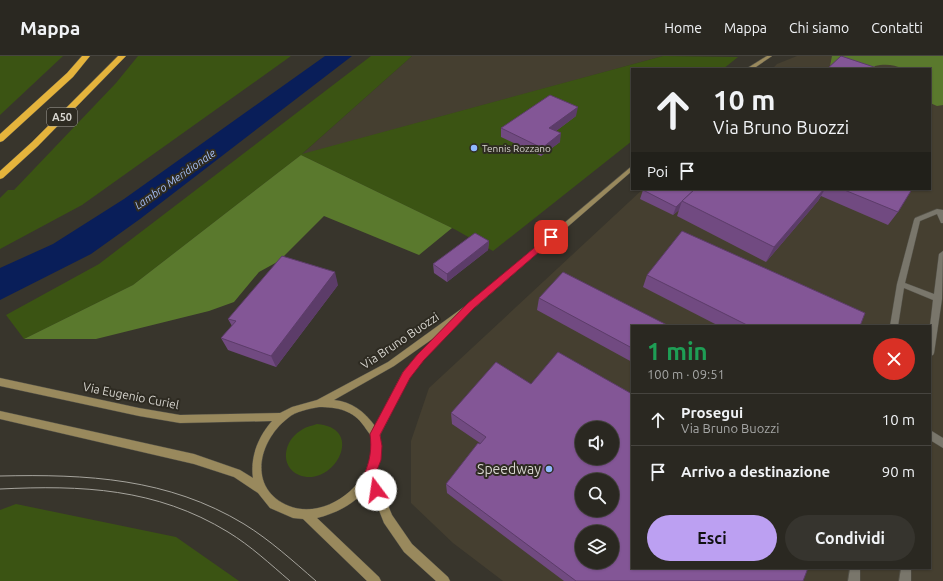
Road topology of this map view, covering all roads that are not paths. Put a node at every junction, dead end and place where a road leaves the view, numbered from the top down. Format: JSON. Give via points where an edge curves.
{"nodes":[{"id":1,"x":86,"y":56,"type":"edge"},
{"id":2,"x":122,"y":56,"type":"edge"},
{"id":3,"x":770,"y":56,"type":"edge"},
{"id":4,"x":751,"y":68,"type":"edge"},
{"id":5,"x":0,"y":140,"type":"edge"},
{"id":6,"x":631,"y":169,"type":"edge"},
{"id":7,"x":0,"y":176,"type":"edge"},
{"id":8,"x":941,"y":211,"type":"edge"},
{"id":9,"x":943,"y":221,"type":"edge"},
{"id":10,"x":943,"y":254,"type":"edge"},
{"id":11,"x":901,"y":284,"type":"junction"},
{"id":12,"x":938,"y":299,"type":"junction"},
{"id":13,"x":471,"y":306,"type":"junction"},
{"id":14,"x":894,"y":325,"type":"edge"},
{"id":15,"x":931,"y":346,"type":"edge"},
{"id":16,"x":0,"y":382,"type":"edge"},
{"id":17,"x":319,"y":403,"type":"junction"},
{"id":18,"x":0,"y":415,"type":"edge"},
{"id":19,"x":283,"y":417,"type":"junction"},
{"id":20,"x":375,"y":434,"type":"junction"},
{"id":21,"x":931,"y":435,"type":"edge"},
{"id":22,"x":943,"y":444,"type":"edge"},
{"id":23,"x":370,"y":475,"type":"junction"},
{"id":24,"x":261,"y":489,"type":"junction"},
{"id":25,"x":305,"y":514,"type":"junction"},
{"id":26,"x":856,"y":569,"type":"edge"},
{"id":27,"x":906,"y":569,"type":"edge"},
{"id":28,"x":375,"y":581,"type":"edge"},
{"id":29,"x":444,"y":581,"type":"edge"},
{"id":30,"x":854,"y":581,"type":"edge"},
{"id":31,"x":905,"y":581,"type":"edge"}],
"edges":[{"from":1,"to":5,"type":"highway","number":"A50","via":[[70,75]]},
{"from":2,"to":7,"type":"highway","number":"A50"},
{"from":3,"to":4,"type":"main road"},
{"from":6,"to":13,"type":"main road","name":"Via Bruno Buozzi"},
{"from":8,"to":9,"type":"lane"},
{"from":8,"to":11,"type":"lane","via":[[917,220]]},
{"from":10,"to":12,"type":"lane"},
{"from":11,"to":12,"type":"lane"},
{"from":11,"to":14,"type":"lane"},
{"from":12,"to":15,"type":"lane"},
{"from":13,"to":17,"type":"main road","name":"Via Bruno Buozzi","via":[[392,364]]},
{"from":13,"to":20,"type":"main road","name":"Via Bruno Buozzi","via":[[406,375]]},
{"from":16,"to":19,"type":"main road","name":"Via Eugenio Curiel","via":[[180,419]]},
{"from":17,"to":19,"type":"main road","via":[[299,408]]},
{"from":17,"to":20,"type":"main road","via":[[342,404],[362,414]]},
{"from":18,"to":24,"type":"main road","via":[[194,459],[237,473]]},
{"from":19,"to":24,"type":"main road","via":[[268,433],[258,451],[256,471]]},
{"from":20,"to":23,"type":"main road","via":[[375,460]]},
{"from":21,"to":22,"type":"lane"},
{"from":23,"to":25,"type":"main road","via":[[359,491],[343,503],[325,511]]},
{"from":23,"to":29,"type":"main road","via":[[388,519],[408,548]]},
{"from":24,"to":25,"type":"main road","via":[[271,502],[286,511]]},
{"from":25,"to":28,"type":"main road"},
{"from":26,"to":30,"type":"lane"},
{"from":27,"to":31,"type":"lane"}]}
